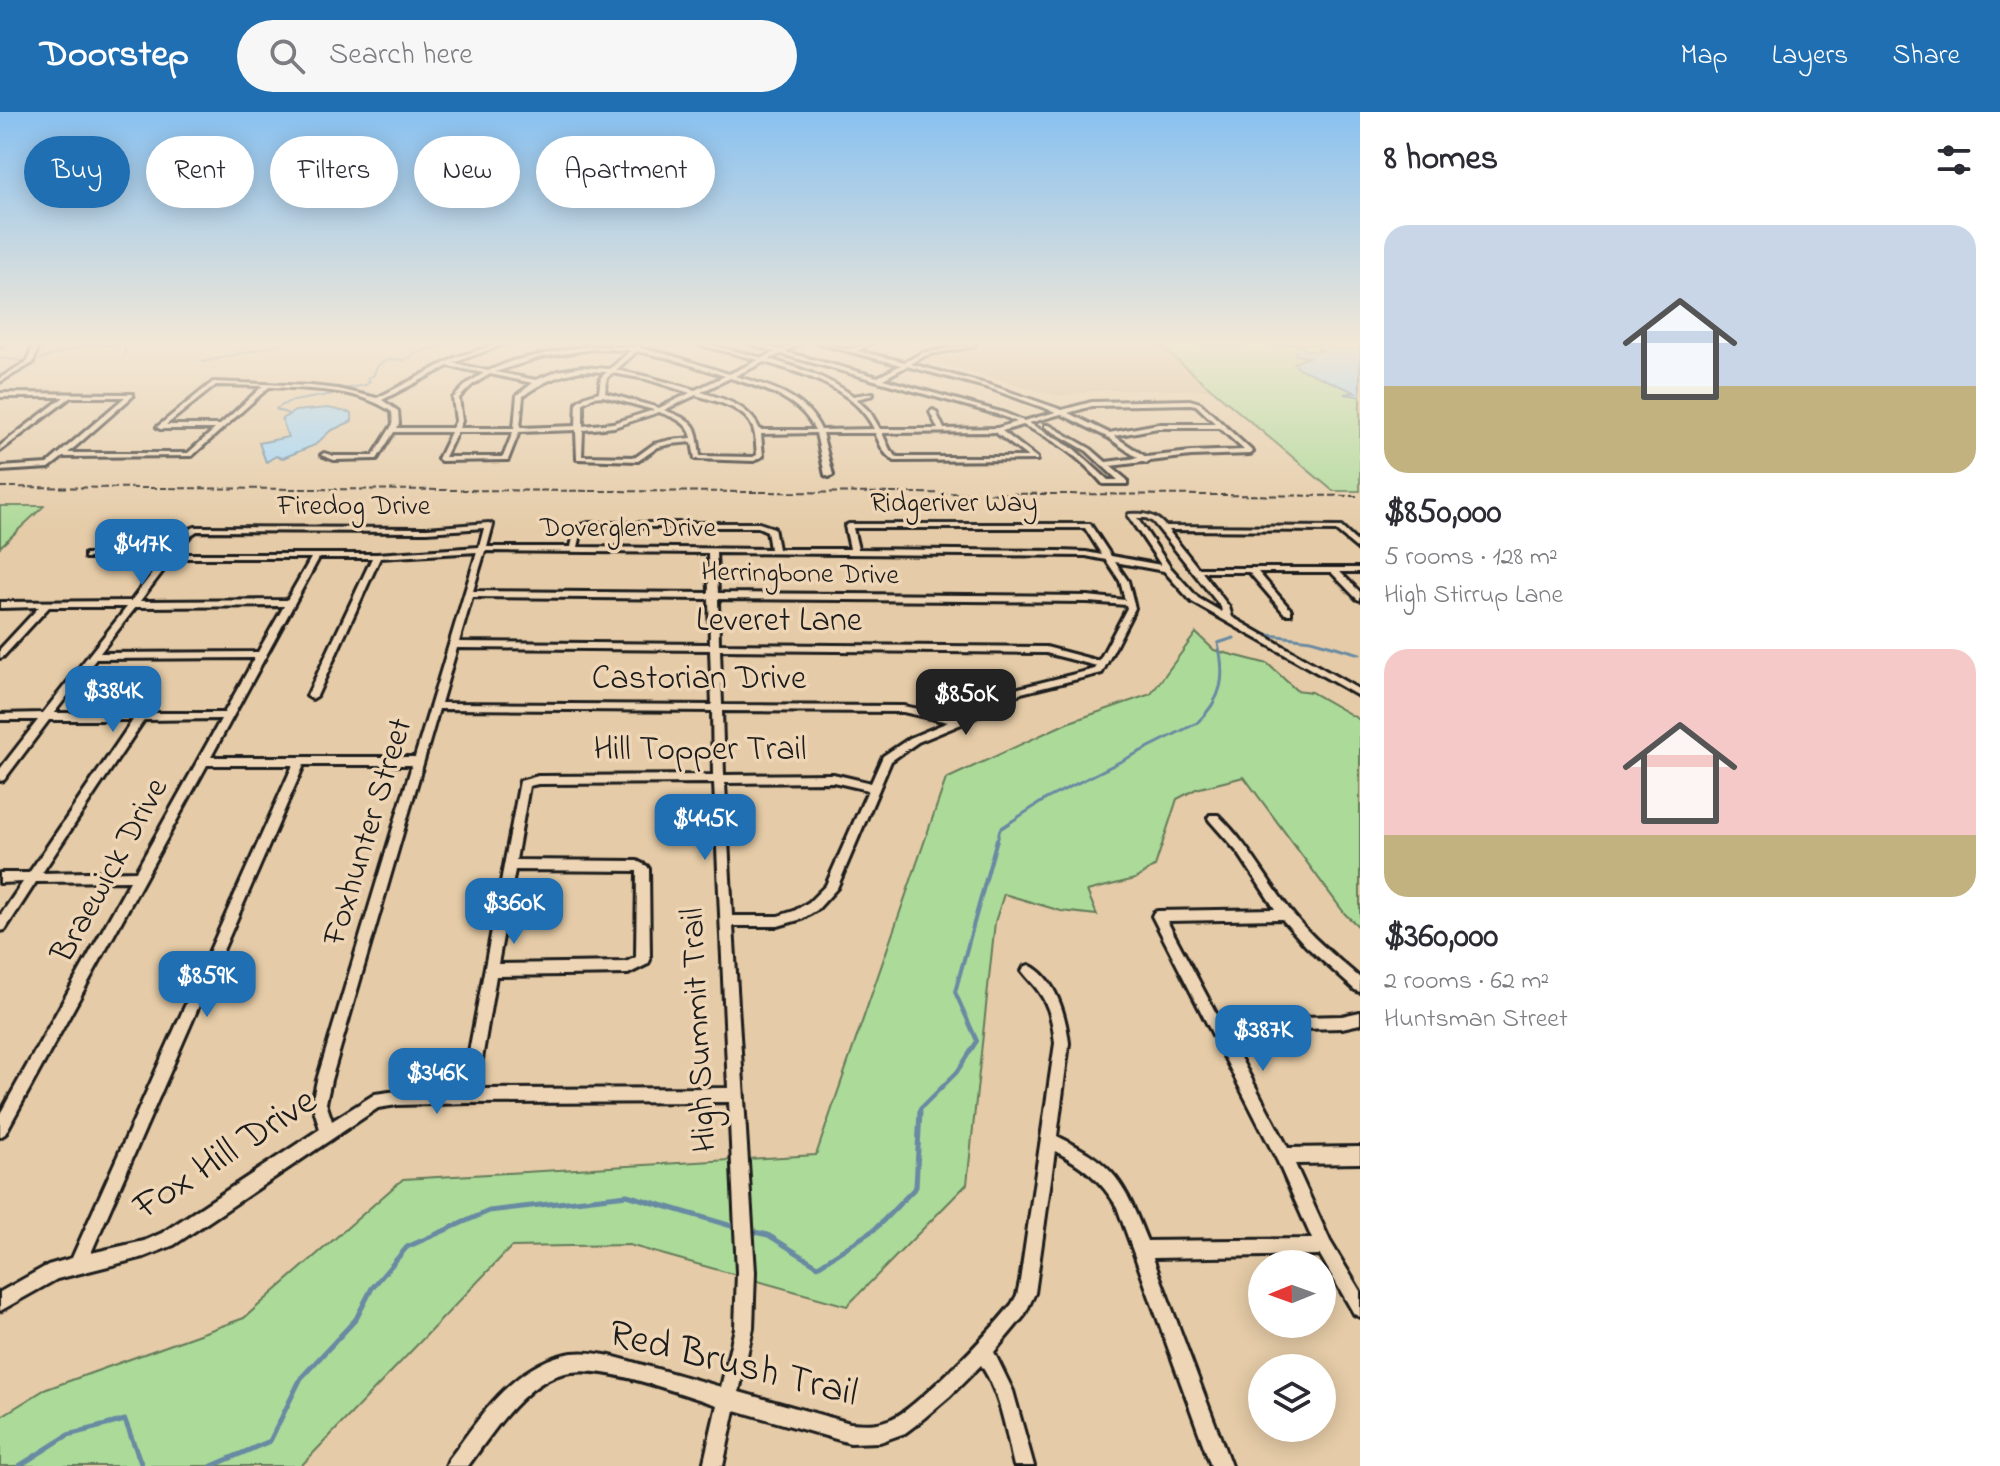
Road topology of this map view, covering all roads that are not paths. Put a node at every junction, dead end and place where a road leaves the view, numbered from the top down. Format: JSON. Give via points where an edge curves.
{"nodes":[{"id":1,"x":54,"y":407,"type":"edge"},
{"id":2,"x":117,"y":407,"type":"edge"},
{"id":3,"x":185,"y":407,"type":"edge"},
{"id":4,"x":243,"y":407,"type":"edge"},
{"id":5,"x":392,"y":407,"type":"edge"},
{"id":6,"x":459,"y":407,"type":"edge"},
{"id":7,"x":519,"y":407,"type":"edge"},
{"id":8,"x":581,"y":407,"type":"edge"},
{"id":9,"x":645,"y":407,"type":"edge"},
{"id":10,"x":665,"y":407,"type":"edge"},
{"id":11,"x":736,"y":407,"type":"edge"},
{"id":12,"x":801,"y":407,"type":"edge"},
{"id":13,"x":863,"y":407,"type":"edge"},
{"id":14,"x":975,"y":407,"type":"edge"},
{"id":15,"x":1000,"y":407,"type":"edge"},
{"id":16,"x":1051,"y":407,"type":"edge"},
{"id":17,"x":1085,"y":407,"type":"edge"},
{"id":18,"x":1201,"y":407,"type":"edge"},
{"id":19,"x":657,"y":411,"type":"junction"},
{"id":20,"x":933,"y":412,"type":"dead end"},
{"id":21,"x":1064,"y":412,"type":"junction"},
{"id":22,"x":1036,"y":421,"type":"junction"},
{"id":23,"x":1027,"y":424,"type":"junction"},
{"id":24,"x":1221,"y":426,"type":"junction"},
{"id":25,"x":220,"y":427,"type":"junction"},
{"id":26,"x":579,"y":429,"type":"junction"},
{"id":27,"x":393,"y":430,"type":"junction"},
{"id":28,"x":455,"y":430,"type":"junction"},
{"id":29,"x":516,"y":430,"type":"junction"},
{"id":30,"x":942,"y":430,"type":"junction"},
{"id":31,"x":997,"y":430,"type":"junction"},
{"id":32,"x":758,"y":432,"type":"junction"},
{"id":33,"x":819,"y":432,"type":"junction"},
{"id":34,"x":881,"y":432,"type":"junction"},
{"id":35,"x":1109,"y":435,"type":"junction"},
{"id":36,"x":695,"y":440,"type":"junction"},
{"id":37,"x":0,"y":449,"type":"edge"},
{"id":38,"x":63,"y":455,"type":"junction"},
{"id":39,"x":324,"y":455,"type":"dead end"},
{"id":40,"x":1147,"y":461,"type":"junction"},
{"id":41,"x":1107,"y":464,"type":"junction"},
{"id":42,"x":0,"y":469,"type":"edge"},
{"id":43,"x":829,"y":475,"type":"dead end"},
{"id":44,"x":1163,"y":528,"type":"junction"},
{"id":45,"x":484,"y":549,"type":"junction"},
{"id":46,"x":1360,"y":549,"type":"edge"},
{"id":47,"x":574,"y":550,"type":"junction"},
{"id":48,"x":712,"y":551,"type":"junction"},
{"id":49,"x":774,"y":552,"type":"junction"},
{"id":50,"x":855,"y":552,"type":"junction"},
{"id":51,"x":88,"y":556,"type":"dead end"},
{"id":52,"x":316,"y":556,"type":"junction"},
{"id":53,"x":377,"y":556,"type":"junction"},
{"id":54,"x":170,"y":557,"type":"junction"},
{"id":55,"x":1108,"y":559,"type":"junction"},
{"id":56,"x":1167,"y":569,"type":"junction"},
{"id":57,"x":1195,"y":570,"type":"junction"},
{"id":58,"x":1251,"y":570,"type":"junction"},
{"id":59,"x":1333,"y":570,"type":"junction"},
{"id":60,"x":1360,"y":570,"type":"edge"},
{"id":61,"x":469,"y":594,"type":"junction"},
{"id":62,"x":714,"y":596,"type":"junction"},
{"id":63,"x":1360,"y":597,"type":"edge"},
{"id":64,"x":134,"y":603,"type":"junction"},
{"id":65,"x":288,"y":603,"type":"junction"},
{"id":66,"x":1130,"y":603,"type":"junction"},
{"id":67,"x":47,"y":604,"type":"junction"},
{"id":68,"x":0,"y":605,"type":"edge"},
{"id":69,"x":1288,"y":612,"type":"dead end"},
{"id":70,"x":1228,"y":617,"type":"junction"},
{"id":71,"x":453,"y":645,"type":"junction"},
{"id":72,"x":716,"y":647,"type":"junction"},
{"id":73,"x":0,"y":655,"type":"edge"},
{"id":74,"x":259,"y":655,"type":"junction"},
{"id":75,"x":93,"y":656,"type":"junction"},
{"id":76,"x":1102,"y":665,"type":"junction"},
{"id":77,"x":1360,"y":694,"type":"edge"},
{"id":78,"x":312,"y":696,"type":"dead end"},
{"id":79,"x":436,"y":706,"type":"junction"},
{"id":80,"x":717,"y":708,"type":"junction"},
{"id":81,"x":141,"y":716,"type":"junction"},
{"id":82,"x":226,"y":716,"type":"junction"},
{"id":83,"x":0,"y":717,"type":"edge"},
{"id":84,"x":44,"y":717,"type":"junction"},
{"id":85,"x":960,"y":721,"type":"junction"},
{"id":86,"x":204,"y":761,"type":"junction"},
{"id":87,"x":300,"y":761,"type":"junction"},
{"id":88,"x":419,"y":761,"type":"junction"},
{"id":89,"x":0,"y":777,"type":"edge"},
{"id":90,"x":719,"y":778,"type":"junction"},
{"id":91,"x":875,"y":788,"type":"junction"},
{"id":92,"x":1214,"y":818,"type":"dead end"},
{"id":93,"x":509,"y":865,"type":"junction"},
{"id":94,"x":140,"y":876,"type":"junction"},
{"id":95,"x":32,"y":877,"type":"junction"},
{"id":96,"x":0,"y":878,"type":"edge"},
{"id":97,"x":1285,"y":914,"type":"junction"},
{"id":98,"x":726,"y":921,"type":"junction"},
{"id":99,"x":0,"y":926,"type":"edge"},
{"id":100,"x":491,"y":970,"type":"junction"},
{"id":101,"x":1029,"y":971,"type":"dead end"},
{"id":102,"x":1360,"y":986,"type":"edge"},
{"id":103,"x":1360,"y":1018,"type":"edge"},
{"id":104,"x":1217,"y":1025,"type":"junction"},
{"id":105,"x":736,"y":1095,"type":"junction"},
{"id":106,"x":468,"y":1096,"type":"junction"},
{"id":107,"x":0,"y":1129,"type":"edge"},
{"id":108,"x":328,"y":1131,"type":"junction"},
{"id":109,"x":1051,"y":1141,"type":"junction"},
{"id":110,"x":1360,"y":1155,"type":"edge"},
{"id":111,"x":1284,"y":1156,"type":"junction"},
{"id":112,"x":1324,"y":1247,"type":"junction"},
{"id":113,"x":1142,"y":1250,"type":"junction"},
{"id":114,"x":79,"y":1262,"type":"junction"},
{"id":115,"x":0,"y":1302,"type":"edge"},
{"id":116,"x":1360,"y":1308,"type":"edge"},
{"id":117,"x":982,"y":1350,"type":"junction"},
{"id":118,"x":726,"y":1398,"type":"junction"},
{"id":119,"x":456,"y":1466,"type":"edge"},
{"id":120,"x":713,"y":1466,"type":"edge"},
{"id":121,"x":1024,"y":1466,"type":"edge"},
{"id":122,"x":1221,"y":1466,"type":"edge"}],
"edges":[{"from":1,"to":37,"type":"street"},
{"from":2,"to":38,"type":"street"},
{"from":3,"to":25,"type":"street","via":[[160,427]]},
{"from":4,"to":25,"type":"street"},
{"from":5,"to":27,"type":"street","via":[[397,414]]},
{"from":6,"to":28,"type":"street"},
{"from":7,"to":29,"type":"street"},
{"from":8,"to":26,"type":"street"},
{"from":9,"to":19,"type":"street"},
{"from":10,"to":19,"type":"street"},
{"from":11,"to":32,"type":"street"},
{"from":12,"to":33,"type":"street"},
{"from":13,"to":34,"type":"street"},
{"from":14,"to":23,"type":"street"},
{"from":15,"to":22,"type":"street"},
{"from":16,"to":21,"type":"street"},
{"from":17,"to":21,"type":"street"},
{"from":18,"to":24,"type":"street"},
{"from":19,"to":26,"type":"street","via":[[624,423]]},
{"from":19,"to":36,"type":"street","via":[[687,421]]},
{"from":20,"to":30,"type":"street"},
{"from":21,"to":22,"type":"street"},
{"from":21,"to":35,"type":"street"},
{"from":22,"to":23,"type":"street"},
{"from":22,"to":41,"type":"street"},
{"from":23,"to":31,"type":"street"},
{"from":23,"to":41,"type":"street","via":[[1068,447],[1106,482],[1124,482]]},
{"from":24,"to":35,"type":"street","via":[[1158,426]]},
{"from":24,"to":40,"type":"street","via":[[1250,452]]},
{"from":25,"to":38,"type":"street","via":[[190,455]]},
{"from":26,"to":29,"type":"street"},
{"from":26,"to":36,"type":"street","via":[[577,455],[582,459],[638,459],[646,448]]},
{"from":27,"to":28,"type":"street"},
{"from":27,"to":39,"type":"street","via":[[375,458]]},
{"from":28,"to":29,"type":"street"},
{"from":28,"to":29,"type":"street","via":[[441,459],[506,459]]},
{"from":30,"to":31,"type":"street"},
{"from":30,"to":34,"type":"street"},
{"from":31,"to":34,"type":"street","via":[[1035,459],[893,459]]},
{"from":32,"to":33,"type":"street"},
{"from":32,"to":36,"type":"street","via":[[758,458],[697,458]]},
{"from":33,"to":34,"type":"street"},
{"from":33,"to":43,"type":"street"},
{"from":35,"to":40,"type":"street"},
{"from":38,"to":42,"type":"street","via":[[44,468]]},
{"from":40,"to":41,"type":"street"},
{"from":44,"to":46,"type":"street","via":[[1338,529]]},
{"from":44,"to":56,"type":"street","via":[[1151,517],[1131,518]]},
{"from":44,"to":57,"type":"street"},
{"from":45,"to":47,"type":"street","name":"Doverglen Drive"},
{"from":45,"to":53,"type":"street","name":"Doverglen Drive"},
{"from":45,"to":54,"type":"street","name":"Firedog Drive","via":[[489,525],[427,530],[195,529]]},
{"from":45,"to":61,"type":"street","name":"Foxhunter Street"},
{"from":47,"to":48,"type":"street","name":"Doverglen Drive"},
{"from":47,"to":49,"type":"street","via":[[578,529],[588,525],[759,525],[771,530]]},
{"from":48,"to":49,"type":"street","name":"Doverglen Drive"},
{"from":48,"to":62,"type":"street","name":"High Summit Trail"},
{"from":49,"to":50,"type":"street","name":"Doverglen Drive"},
{"from":50,"to":55,"type":"street","name":"Doverglen Drive","via":[[1059,553]]},
{"from":50,"to":55,"type":"street","name":"Ridgeriver Way","via":[[849,526],[1087,526]]},
{"from":51,"to":54,"type":"street","name":"Doverglen Drive"},
{"from":52,"to":53,"type":"street","name":"Doverglen Drive"},
{"from":52,"to":54,"type":"street","name":"Doverglen Drive"},
{"from":52,"to":65,"type":"street","name":"Braewick Drive"},
{"from":53,"to":78,"type":"street"},
{"from":54,"to":64,"type":"street"},
{"from":55,"to":56,"type":"street","name":"Doverglen Drive"},
{"from":55,"to":66,"type":"street","via":[[1124,581]]},
{"from":56,"to":70,"type":"street","via":[[1195,600]]},
{"from":57,"to":58,"type":"street"},
{"from":57,"to":70,"type":"street"},
{"from":58,"to":59,"type":"street"},
{"from":58,"to":69,"type":"street"},
{"from":59,"to":60,"type":"street"},
{"from":59,"to":63,"type":"street"},
{"from":61,"to":62,"type":"street","name":"Herringbone Drive"},
{"from":61,"to":71,"type":"street","name":"Foxhunter Street"},
{"from":62,"to":66,"type":"street","name":"Herringbone Drive"},
{"from":62,"to":72,"type":"street","name":"High Summit Trail"},
{"from":64,"to":65,"type":"street"},
{"from":64,"to":67,"type":"street"},
{"from":64,"to":75,"type":"street"},
{"from":65,"to":74,"type":"street","name":"Braewick Drive"},
{"from":66,"to":76,"type":"street"},
{"from":67,"to":68,"type":"street"},
{"from":67,"to":73,"type":"street"},
{"from":70,"to":77,"type":"street"},
{"from":71,"to":72,"type":"street","name":"Leveret Lane"},
{"from":71,"to":79,"type":"street","name":"Foxhunter Street"},
{"from":72,"to":76,"type":"street","name":"Leveret Lane","via":[[1046,650]]},
{"from":72,"to":80,"type":"street","name":"High Summit Trail"},
{"from":74,"to":75,"type":"street"},
{"from":74,"to":82,"type":"street","name":"Braewick Drive"},
{"from":75,"to":84,"type":"street"},
{"from":76,"to":85,"type":"street","via":[[1099,671],[1018,691]]},
{"from":79,"to":80,"type":"street","name":"Castorian Drive"},
{"from":79,"to":88,"type":"street","name":"Foxhunter Street"},
{"from":80,"to":85,"type":"street","name":"Castorian Drive","via":[[903,709]]},
{"from":80,"to":90,"type":"street","name":"High Summit Trail"},
{"from":81,"to":82,"type":"street"},
{"from":81,"to":84,"type":"street"},
{"from":81,"to":95,"type":"street"},
{"from":82,"to":86,"type":"street","name":"Braewick Drive"},
{"from":83,"to":84,"type":"street"},
{"from":84,"to":89,"type":"street"},
{"from":85,"to":91,"type":"street","via":[[914,740],[887,759]]},
{"from":86,"to":87,"type":"street"},
{"from":86,"to":94,"type":"street","name":"Braewick Drive"},
{"from":87,"to":88,"type":"street"},
{"from":87,"to":114,"type":"street"},
{"from":88,"to":108,"type":"street","name":"Foxhunter Street","via":[[320,1096]]},
{"from":90,"to":91,"type":"street","name":"Hill Topper Trail","via":[[833,778]]},
{"from":90,"to":93,"type":"street","name":"Hill Topper Trail","via":[[524,784]]},
{"from":90,"to":98,"type":"street","name":"High Summit Trail"},
{"from":91,"to":98,"type":"street","via":[[831,888],[813,906],[778,921]]},
{"from":92,"to":97,"type":"street","via":[[1237,839]]},
{"from":93,"to":100,"type":"street"},
{"from":93,"to":100,"type":"street","via":[[643,869],[643,960],[628,968]]},
{"from":94,"to":95,"type":"street"},
{"from":94,"to":107,"type":"street","name":"Braewick Drive"},
{"from":95,"to":96,"type":"street"},
{"from":95,"to":99,"type":"street"},
{"from":97,"to":102,"type":"street"},
{"from":97,"to":104,"type":"street","via":[[1158,916]]},
{"from":98,"to":105,"type":"street","name":"High Summit Trail"},
{"from":100,"to":106,"type":"street"},
{"from":101,"to":109,"type":"street","name":"Red Brush Trail","via":[[1044,983],[1062,1031]]},
{"from":103,"to":104,"type":"street"},
{"from":104,"to":111,"type":"street"},
{"from":105,"to":106,"type":"street","name":"Fox Hill Drive"},
{"from":105,"to":118,"type":"street","name":"High Summit Trail","via":[[746,1272],[744,1328]]},
{"from":106,"to":108,"type":"street","name":"Fox Hill Drive","via":[[386,1099]]},
{"from":108,"to":114,"type":"street","name":"Fox Hill Drive","via":[[168,1239]]},
{"from":109,"to":113,"type":"street","via":[[1105,1174],[1124,1203]]},
{"from":109,"to":117,"type":"street","name":"Red Brush Trail","via":[[1026,1296]]},
{"from":110,"to":111,"type":"street"},
{"from":111,"to":112,"type":"street"},
{"from":112,"to":113,"type":"street"},
{"from":112,"to":116,"type":"street"},
{"from":113,"to":122,"type":"street"},
{"from":114,"to":115,"type":"street","name":"Fox Hill Drive"},
{"from":117,"to":118,"type":"street","name":"Red Brush Trail","via":[[921,1408],[876,1434],[828,1428]]},
{"from":117,"to":121,"type":"street","via":[[1005,1393]]},
{"from":118,"to":119,"type":"street","name":"Red Brush Trail","via":[[622,1368],[568,1363],[515,1390]]},
{"from":118,"to":120,"type":"street"}]}
